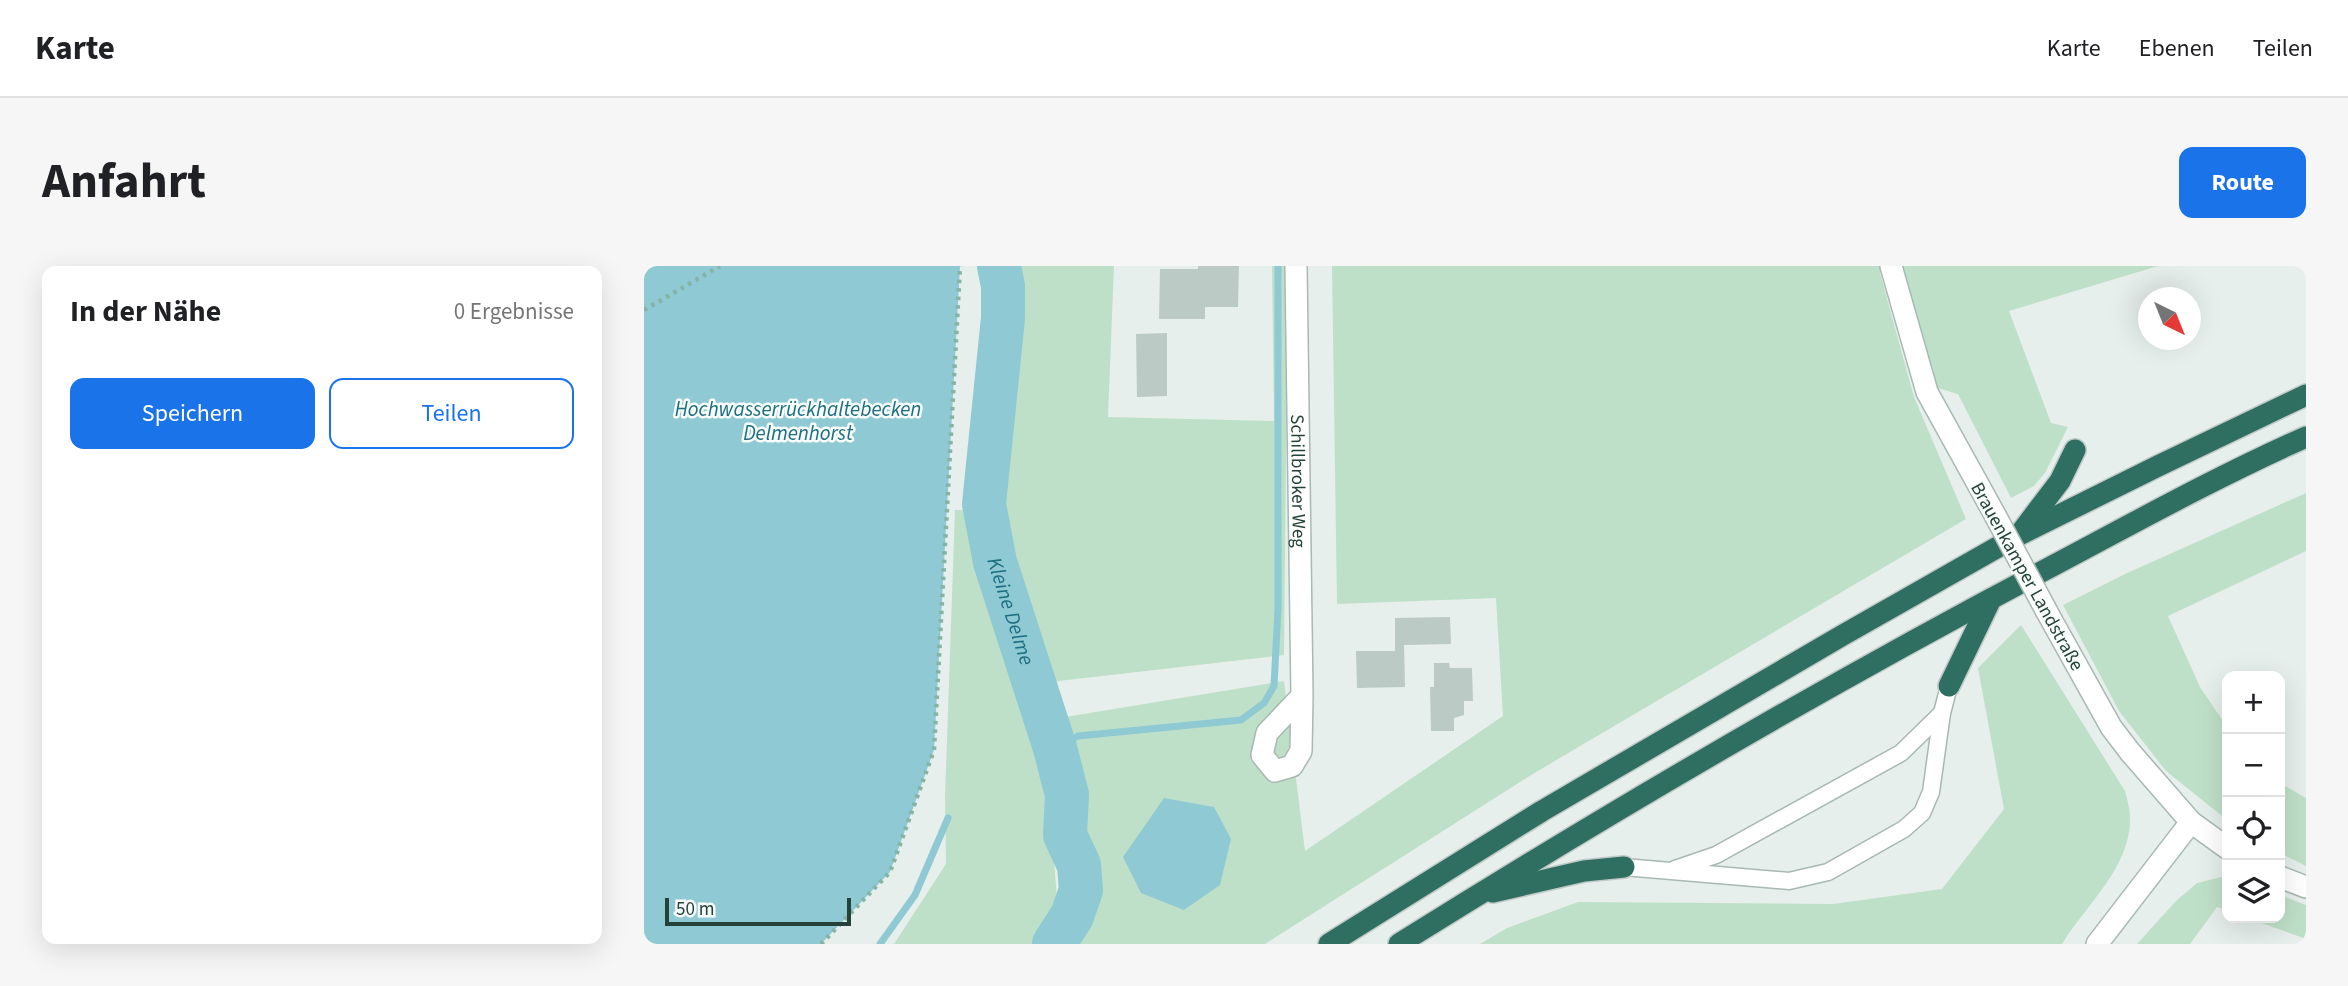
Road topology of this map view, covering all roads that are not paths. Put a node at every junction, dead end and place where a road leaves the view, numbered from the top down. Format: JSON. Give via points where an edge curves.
{"nodes":[{"id":1,"x":1296,"y":266,"type":"edge"},
{"id":2,"x":1891,"y":266,"type":"edge"},
{"id":3,"x":2306,"y":395,"type":"edge"},
{"id":4,"x":2306,"y":437,"type":"edge"},
{"id":5,"x":2075,"y":450,"type":"dead end"},
{"id":6,"x":2019,"y":536,"type":"junction"},
{"id":7,"x":1991,"y":598,"type":"junction"},
{"id":8,"x":1949,"y":686,"type":"joint"},
{"id":9,"x":1302,"y":696,"type":"dead end"},
{"id":10,"x":1942,"y":713,"type":"junction"},
{"id":11,"x":2191,"y":822,"type":"junction"},
{"id":12,"x":2222,"y":844,"type":"edge"},
{"id":13,"x":1624,"y":867,"type":"joint"},
{"id":14,"x":1670,"y":871,"type":"junction"},
{"id":15,"x":2285,"y":879,"type":"edge"},
{"id":16,"x":2306,"y":887,"type":"edge"},
{"id":17,"x":1474,"y":897,"type":"junction"},
{"id":18,"x":1329,"y":944,"type":"edge"},
{"id":19,"x":1399,"y":944,"type":"edge"},
{"id":20,"x":2096,"y":944,"type":"edge"}],
"edges":[{"from":1,"to":9,"type":"street","name":"Schillbroker Weg"},
{"from":2,"to":11,"type":"street","name":"Brauenkamper Landstraße","bridge":true,"via":[[1927,392],[2111,727]]},
{"from":3,"to":6,"type":"highway"},
{"from":4,"to":7,"type":"highway"},
{"from":5,"to":6,"type":"highway","via":[[2060,481]]},
{"from":6,"to":18,"type":"highway","via":[[1542,811]]},
{"from":7,"to":8,"type":"highway"},
{"from":7,"to":17,"type":"highway","via":[[1863,667]]},
{"from":8,"to":10,"type":"lane"},
{"from":10,"to":14,"type":"lane","via":[[1902,753],[1716,855]]},
{"from":10,"to":14,"type":"lane","via":[[1931,792],[1922,813],[1904,829],[1828,872],[1789,881]]},
{"from":11,"to":12,"type":"street","name":"Brauenkamper Landstraße"},
{"from":11,"to":20,"type":"street"},
{"from":13,"to":14,"type":"lane"},
{"from":13,"to":17,"type":"highway","via":[[1584,871]]},
{"from":15,"to":16,"type":"street"},
{"from":17,"to":19,"type":"highway"}]}
